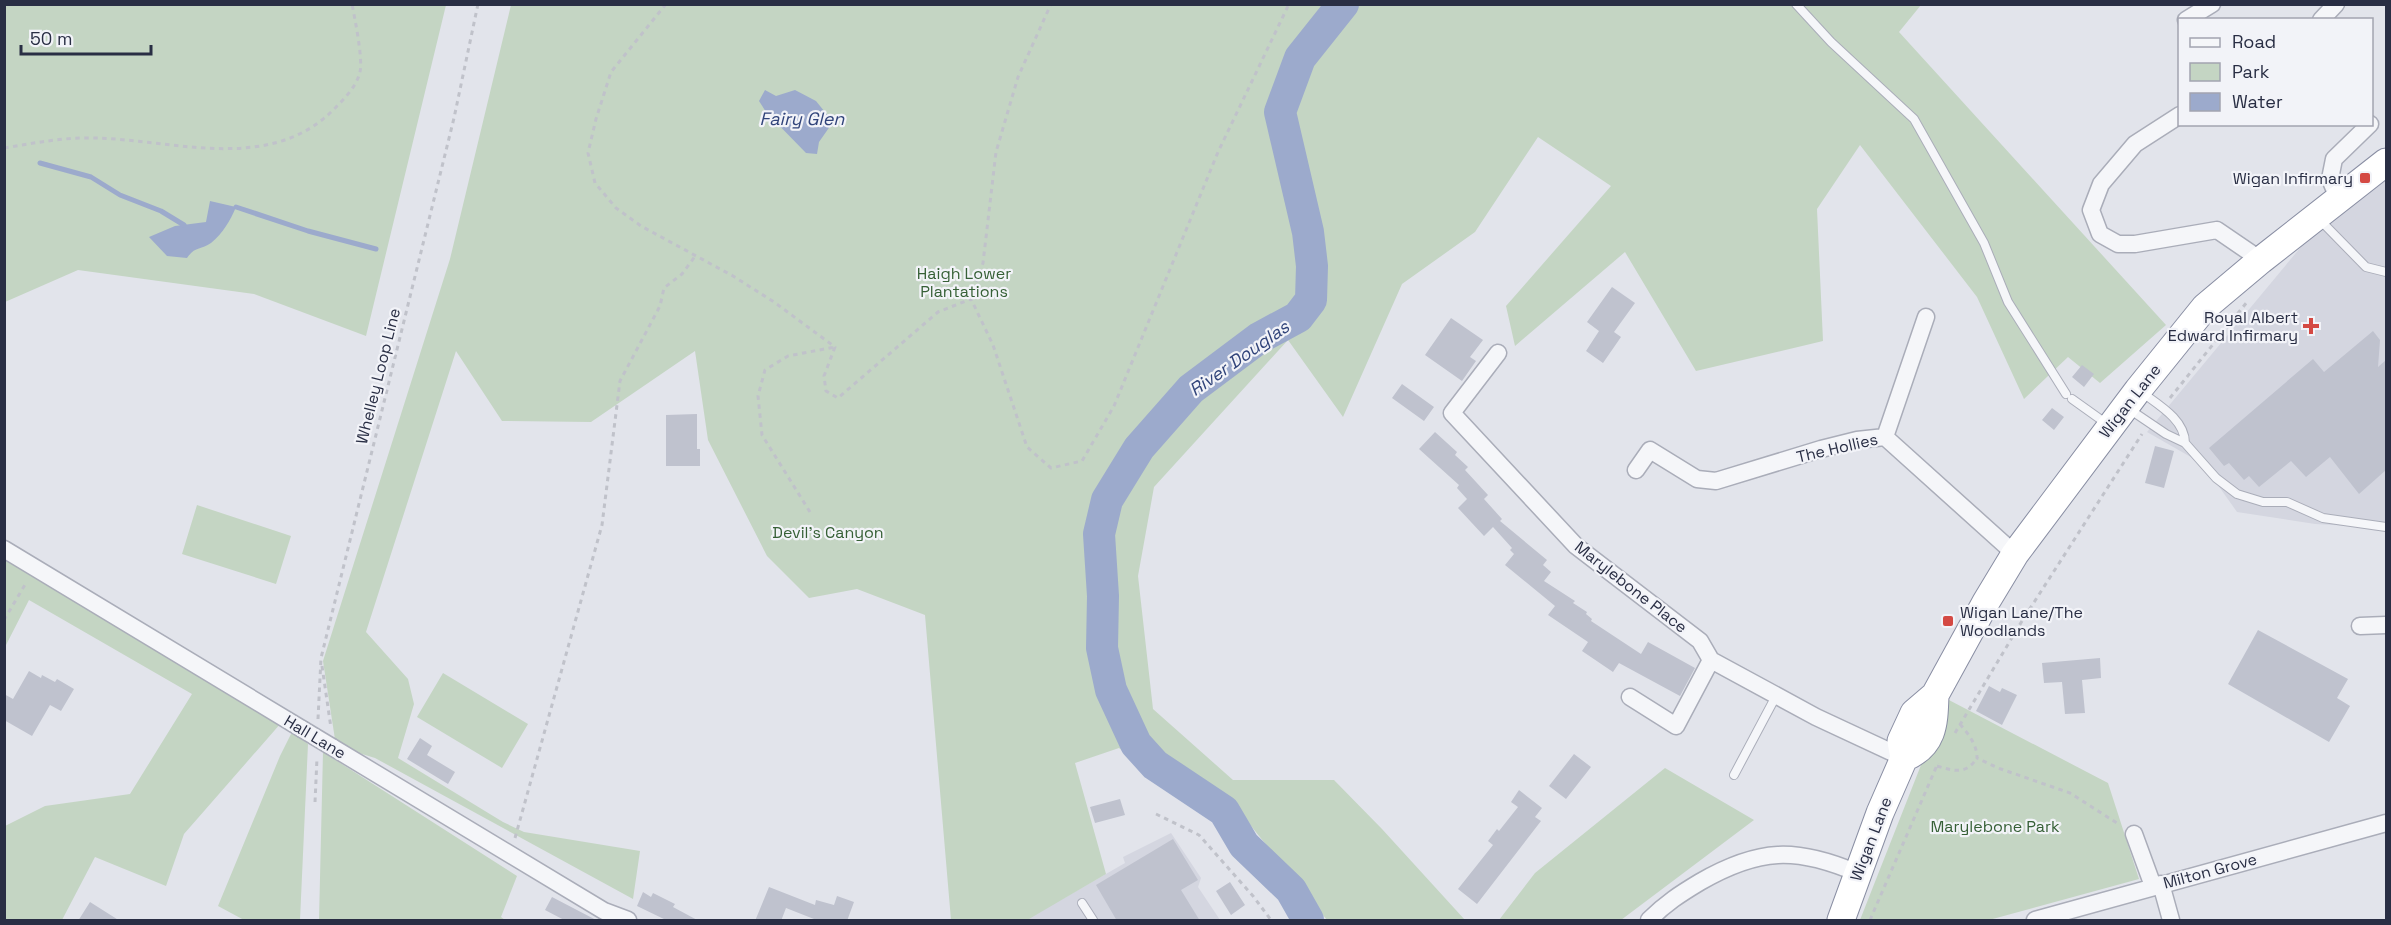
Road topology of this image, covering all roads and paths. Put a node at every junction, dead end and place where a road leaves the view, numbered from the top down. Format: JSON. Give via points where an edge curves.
{"nodes":[{"id":1,"x":352,"y":4,"type":"edge"},
{"id":2,"x":478,"y":4,"type":"edge"},
{"id":3,"x":666,"y":4,"type":"edge"},
{"id":4,"x":1051,"y":4,"type":"edge"},
{"id":5,"x":1289,"y":4,"type":"edge"},
{"id":6,"x":1796,"y":4,"type":"edge"},
{"id":7,"x":2211,"y":4,"type":"edge"},
{"id":8,"x":2336,"y":4,"type":"edge"},
{"id":9,"x":2189,"y":18,"type":"edge"},
{"id":10,"x":2323,"y":18,"type":"edge"},
{"id":11,"x":2178,"y":116,"type":"edge"},
{"id":12,"x":2368,"y":126,"type":"edge"},
{"id":13,"x":4,"y":148,"type":"edge"},
{"id":14,"x":2386,"y":162,"type":"edge"},
{"id":15,"x":2338,"y":198,"type":"junction"},
{"id":16,"x":2316,"y":216,"type":"junction"},
{"id":17,"x":696,"y":254,"type":"junction"},
{"id":18,"x":2261,"y":260,"type":"junction"},
{"id":19,"x":2386,"y":272,"type":"edge"},
{"id":20,"x":971,"y":299,"type":"junction"},
{"id":21,"x":2249,"y":300,"type":"dead end"},
{"id":22,"x":1926,"y":316,"type":"dead end"},
{"id":23,"x":835,"y":347,"type":"junction"},
{"id":24,"x":1498,"y":353,"type":"dead end"},
{"id":25,"x":2124,"y":407,"type":"junction"},
{"id":26,"x":2162,"y":408,"type":"junction"},
{"id":27,"x":2150,"y":423,"type":"junction"},
{"id":28,"x":1885,"y":436,"type":"junction"},
{"id":29,"x":2185,"y":443,"type":"junction"},
{"id":30,"x":1636,"y":470,"type":"dead end"},
{"id":31,"x":810,"y":512,"type":"dead end"},
{"id":32,"x":2386,"y":527,"type":"edge"},
{"id":33,"x":4,"y":549,"type":"edge"},
{"id":34,"x":2015,"y":554,"type":"junction"},
{"id":35,"x":36,"y":569,"type":"junction"},
{"id":36,"x":4,"y":620,"type":"edge"},
{"id":37,"x":2386,"y":625,"type":"edge"},
{"id":38,"x":2360,"y":626,"type":"dead end"},
{"id":39,"x":321,"y":658,"type":"junction"},
{"id":40,"x":1711,"y":660,"type":"junction"},
{"id":41,"x":1776,"y":696,"type":"junction"},
{"id":42,"x":1630,"y":697,"type":"dead end"},
{"id":43,"x":318,"y":722,"type":"dead end"},
{"id":44,"x":1960,"y":724,"type":"junction"},
{"id":45,"x":1950,"y":742,"type":"dead end"},
{"id":46,"x":328,"y":750,"type":"junction"},
{"id":47,"x":1904,"y":758,"type":"junction"},
{"id":48,"x":1977,"y":758,"type":"junction"},
{"id":49,"x":1941,"y":759,"type":"dead end"},
{"id":50,"x":1936,"y":766,"type":"junction"},
{"id":51,"x":1734,"y":775,"type":"dead end"},
{"id":52,"x":315,"y":802,"type":"dead end"},
{"id":53,"x":1156,"y":814,"type":"dead end"},
{"id":54,"x":2386,"y":823,"type":"edge"},
{"id":55,"x":2134,"y":834,"type":"joint"},
{"id":56,"x":510,"y":854,"type":"junction"},
{"id":57,"x":1857,"y":873,"type":"junction"},
{"id":58,"x":2157,"y":885,"type":"junction"},
{"id":59,"x":1082,"y":903,"type":"dead end"},
{"id":60,"x":628,"y":921,"type":"edge"},
{"id":61,"x":1093,"y":921,"type":"edge"},
{"id":62,"x":1271,"y":921,"type":"edge"},
{"id":63,"x":1649,"y":921,"type":"edge"},
{"id":64,"x":1840,"y":921,"type":"edge"},
{"id":65,"x":1870,"y":921,"type":"edge"},
{"id":66,"x":2035,"y":921,"type":"edge"},
{"id":67,"x":2171,"y":921,"type":"edge"}],
"edges":[{"from":1,"to":13,"type":"path","via":[[360,72],[350,92],[326,118],[280,143],[230,150],[94,138],[55,139]]},
{"from":2,"to":39,"type":"path","name":"Whelley Loop Line","via":[[454,118]]},
{"from":3,"to":17,"type":"path","via":[[611,72],[588,153],[596,183],[616,207],[641,226]]},
{"from":4,"to":20,"type":"path","via":[[1018,77],[996,152],[983,263]]},
{"from":5,"to":20,"type":"path","via":[[1218,152],[1114,406],[1082,461],[1051,468],[1027,447],[993,345]]},
{"from":6,"to":25,"type":"lane","via":[[1914,119],[1984,243],[2008,302],[2069,396]]},
{"from":7,"to":9,"type":"street"},
{"from":8,"to":10,"type":"street"},
{"from":11,"to":18,"type":"street","via":[[2135,144],[2100,184],[2091,210],[2100,234],[2118,244],[2136,244],[2217,230]]},
{"from":12,"to":15,"type":"street","via":[[2334,159],[2330,179]]},
{"from":14,"to":15,"type":"highway","name":"Wigan Lane"},
{"from":15,"to":16,"type":"highway","name":"Wigan Lane"},
{"from":16,"to":18,"type":"highway","name":"Wigan Lane"},
{"from":16,"to":19,"type":"lane","via":[[2366,267]]},
{"from":17,"to":23,"type":"path","via":[[774,302]]},
{"from":17,"to":56,"type":"path","via":[[682,274],[664,288],[660,306],[620,381],[602,525]]},
{"from":18,"to":25,"type":"highway","name":"Wigan Lane","via":[[2205,307]]},
{"from":20,"to":23,"type":"path","via":[[938,312],[838,398],[826,391],[824,376]]},
{"from":21,"to":26,"type":"path"},
{"from":22,"to":28,"type":"street"},
{"from":23,"to":31,"type":"path","via":[[788,356],[765,370],[758,396],[762,435]]},
{"from":24,"to":40,"type":"street","name":"Marylebone Place","via":[[1452,413],[1576,546],[1700,641]]},
{"from":25,"to":26,"type":"lane"},
{"from":25,"to":27,"type":"lane"},
{"from":25,"to":34,"type":"highway","name":"Wigan Lane"},
{"from":26,"to":29,"type":"lane","via":[[2179,423]]},
{"from":27,"to":29,"type":"lane"},
{"from":27,"to":44,"type":"path"},
{"from":28,"to":30,"type":"street","name":"The Hollies","via":[[1821,449],[1716,481],[1697,479],[1650,450]]},
{"from":28,"to":34,"type":"street","name":"The Hollies"},
{"from":29,"to":32,"type":"lane","via":[[2216,478],[2237,494],[2263,502],[2287,502],[2323,518]]},
{"from":33,"to":35,"type":"street","name":"Hall Lane"},
{"from":34,"to":47,"type":"highway","name":"Wigan Lane","via":[[1935,695],[1934,725],[1920,751]]},
{"from":35,"to":36,"type":"path"},
{"from":35,"to":46,"type":"street","name":"Hall Lane","bridge":true,"via":[[302,729]]},
{"from":37,"to":38,"type":"street"},
{"from":39,"to":43,"type":"path","name":"Whelley Loop Line"},
{"from":39,"to":46,"type":"path"},
{"from":40,"to":41,"type":"street","name":"Marylebone Place"},
{"from":40,"to":42,"type":"street","via":[[1676,726]]},
{"from":41,"to":47,"type":"street","name":"Marylebone Place"},
{"from":41,"to":51,"type":"lane"},
{"from":44,"to":45,"type":"path"},
{"from":44,"to":48,"type":"path","via":[[1973,743]]},
{"from":46,"to":52,"type":"path"},
{"from":46,"to":56,"type":"street","name":"Hall Lane"},
{"from":47,"to":57,"type":"highway","name":"Wigan Lane"},
{"from":48,"to":50,"type":"path","via":[[1967,769],[1957,772]]},
{"from":48,"to":55,"type":"path","via":[[2070,793]]},
{"from":49,"to":50,"type":"path"},
{"from":50,"to":65,"type":"path"},
{"from":53,"to":62,"type":"path","via":[[1199,835]]},
{"from":54,"to":58,"type":"street","name":"Milton Grove"},
{"from":55,"to":58,"type":"street"},
{"from":56,"to":60,"type":"street","name":"Hall Lane"},
{"from":57,"to":63,"type":"street","via":[[1799,855],[1763,856],[1720,870],[1667,902]]},
{"from":57,"to":64,"type":"highway","name":"Wigan Lane"},
{"from":58,"to":66,"type":"street","name":"Milton Grove"},
{"from":58,"to":67,"type":"street"},
{"from":59,"to":61,"type":"lane"}]}
